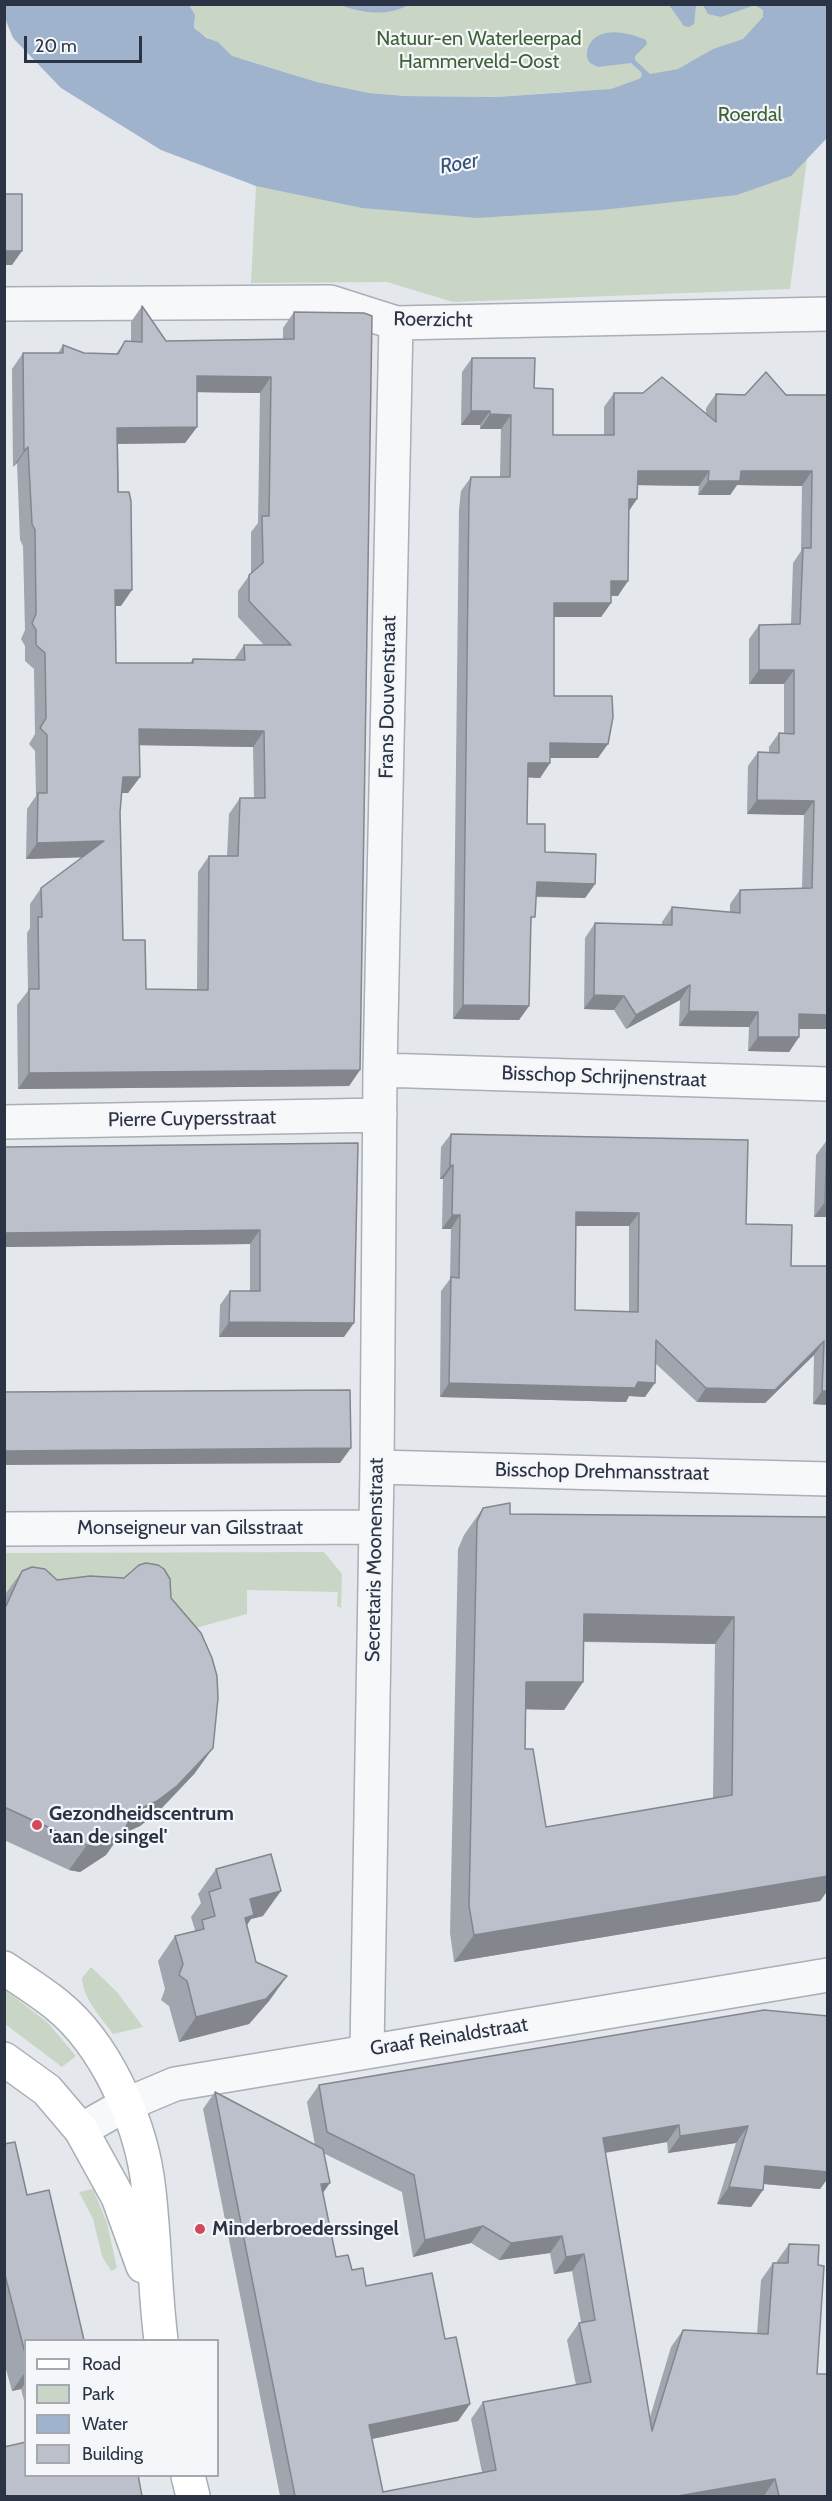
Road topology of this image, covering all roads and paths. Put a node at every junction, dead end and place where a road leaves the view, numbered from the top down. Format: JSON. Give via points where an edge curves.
{"nodes":[{"id":1,"x":4,"y":304,"type":"edge"},
{"id":2,"x":828,"y":314,"type":"edge"},
{"id":3,"x":396,"y":323,"type":"junction"},
{"id":4,"x":380,"y":1070,"type":"junction"},
{"id":5,"x":828,"y":1084,"type":"edge"},
{"id":6,"x":380,"y":1115,"type":"junction"},
{"id":7,"x":4,"y":1122,"type":"edge"},
{"id":8,"x":377,"y":1467,"type":"junction"},
{"id":9,"x":828,"y":1479,"type":"edge"},
{"id":10,"x":376,"y":1527,"type":"junction"},
{"id":11,"x":4,"y":1530,"type":"edge"},
{"id":12,"x":4,"y":1968,"type":"edge"},
{"id":13,"x":828,"y":1975,"type":"edge"},
{"id":14,"x":367,"y":2050,"type":"junction"},
{"id":15,"x":4,"y":2060,"type":"edge"},
{"id":16,"x":125,"y":2105,"type":"junction"},
{"id":17,"x":81,"y":2130,"type":"junction"},
{"id":18,"x":156,"y":2304,"type":"junction"},
{"id":19,"x":161,"y":2339,"type":"edge"},
{"id":20,"x":188,"y":2477,"type":"edge"},
{"id":21,"x":193,"y":2496,"type":"edge"}],
"edges":[{"from":1,"to":3,"type":"street","name":"Roerzicht","via":[[330,302]]},
{"from":2,"to":3,"type":"street","name":"Roerzicht"},
{"from":3,"to":4,"type":"street","name":"Frans Douvenstraat"},
{"from":4,"to":5,"type":"street","name":"Bisschop Schrijnenstraat"},
{"from":4,"to":6,"type":"street","name":"Secretaris Moonenstraat"},
{"from":6,"to":7,"type":"street","name":"Pierre Cuypersstraat"},
{"from":6,"to":8,"type":"street","name":"Secretaris Moonenstraat"},
{"from":8,"to":9,"type":"street","name":"Bisschop Drehmansstraat"},
{"from":8,"to":10,"type":"street","name":"Secretaris Moonenstraat"},
{"from":10,"to":11,"type":"street","name":"Monseigneur van Gilsstraat"},
{"from":10,"to":14,"type":"street","name":"Secretaris Moonenstraat"},
{"from":12,"to":16,"type":"main road","via":[[58,2006],[98,2049]]},
{"from":13,"to":14,"type":"street","name":"Graaf Reinaldstraat"},
{"from":14,"to":16,"type":"street","name":"Graaf Reinaldstraat","via":[[175,2084]]},
{"from":15,"to":17,"type":"main road","via":[[47,2090]]},
{"from":16,"to":17,"type":"street","name":"Graaf Reinaldstraat"},
{"from":16,"to":18,"type":"main road","via":[[147,2175]]},
{"from":17,"to":18,"type":"main road","via":[[118,2197]]},
{"from":18,"to":19,"type":"main road"},
{"from":20,"to":21,"type":"main road"}]}
